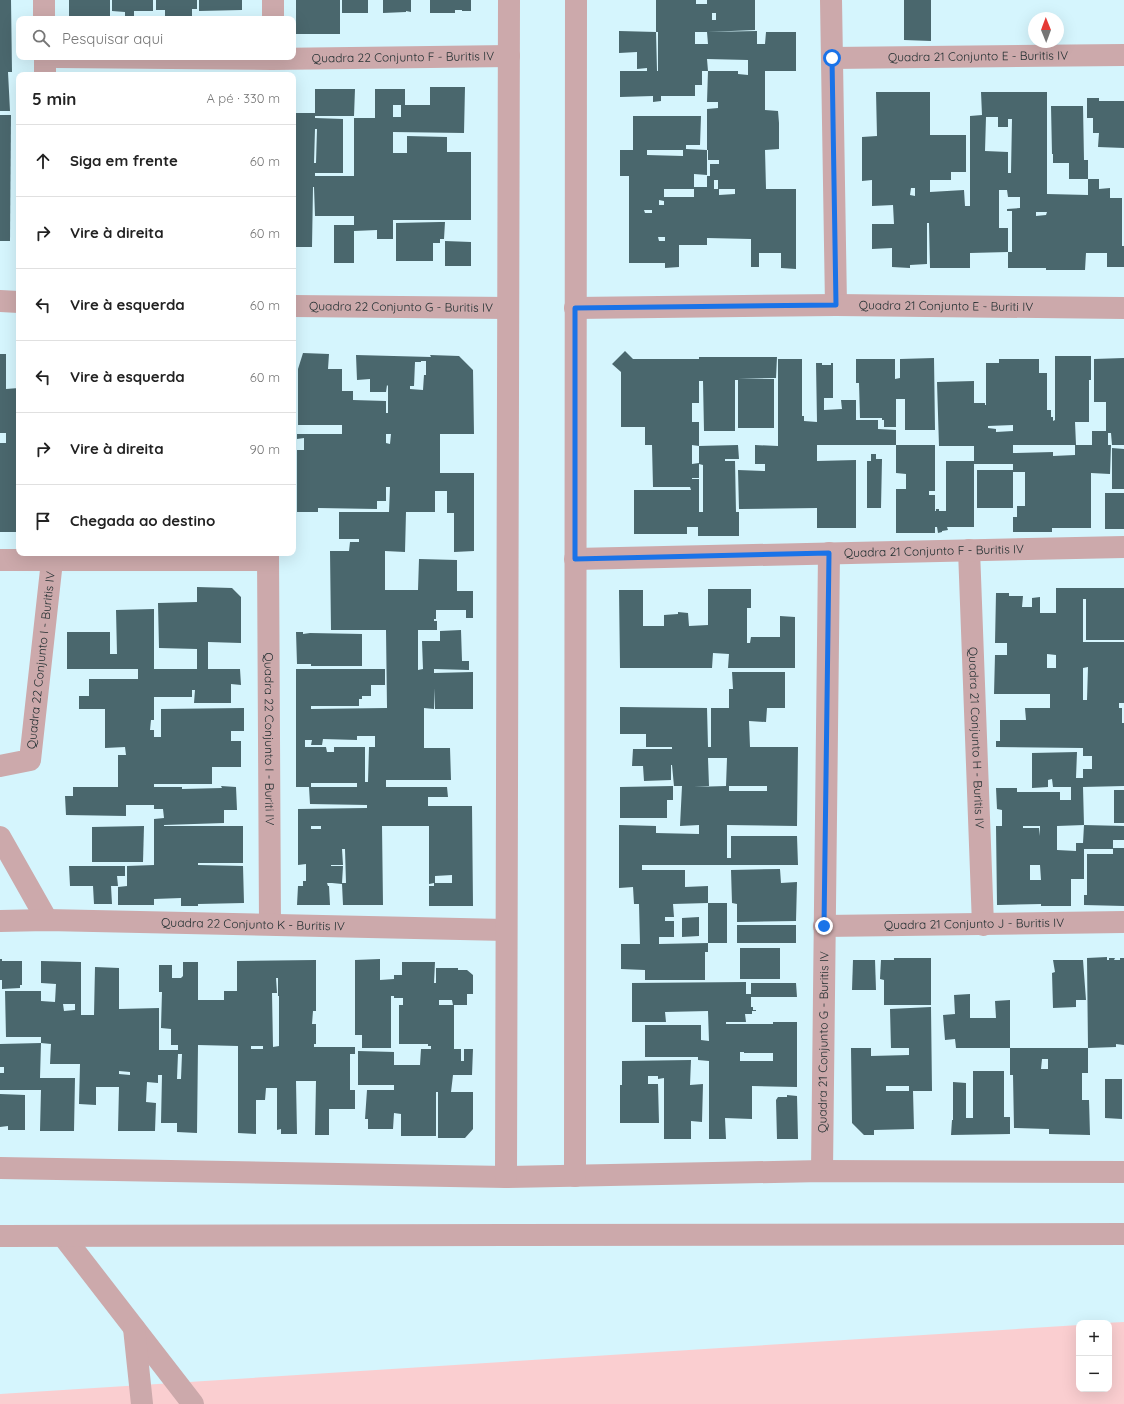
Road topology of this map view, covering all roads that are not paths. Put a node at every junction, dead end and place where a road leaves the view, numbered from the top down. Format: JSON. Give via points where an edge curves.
{"nodes":[{"id":1,"x":44,"y":0,"type":"edge"},
{"id":2,"x":273,"y":0,"type":"edge"},
{"id":3,"x":509,"y":0,"type":"edge"},
{"id":4,"x":576,"y":0,"type":"edge"},
{"id":5,"x":831,"y":0,"type":"edge"},
{"id":6,"x":44,"y":16,"type":"edge"},
{"id":7,"x":273,"y":16,"type":"edge"},
{"id":8,"x":1124,"y":55,"type":"edge"},
{"id":9,"x":509,"y":56,"type":"junction"},
{"id":10,"x":296,"y":58,"type":"edge"},
{"id":11,"x":832,"y":58,"type":"junction"},
{"id":12,"x":45,"y":60,"type":"edge"},
{"id":13,"x":45,"y":72,"type":"edge"},
{"id":14,"x":0,"y":302,"type":"edge"},
{"id":15,"x":16,"y":302,"type":"edge"},
{"id":16,"x":836,"y":305,"type":"junction"},
{"id":17,"x":296,"y":306,"type":"edge"},
{"id":18,"x":508,"y":308,"type":"junction"},
{"id":19,"x":575,"y":308,"type":"junction"},
{"id":20,"x":1124,"y":308,"type":"edge"},
{"id":21,"x":1124,"y":547,"type":"edge"},
{"id":22,"x":969,"y":550,"type":"junction"},
{"id":23,"x":829,"y":553,"type":"junction"},
{"id":24,"x":268,"y":557,"type":"edge"},
{"id":25,"x":575,"y":559,"type":"junction"},
{"id":26,"x":0,"y":560,"type":"edge"},
{"id":27,"x":52,"y":561,"type":"junction"},
{"id":28,"x":0,"y":766,"type":"edge"},
{"id":29,"x":0,"y":838,"type":"edge"},
{"id":30,"x":47,"y":920,"type":"junction"},
{"id":31,"x":0,"y":921,"type":"edge"},
{"id":32,"x":1124,"y":922,"type":"edge"},
{"id":33,"x":270,"y":924,"type":"junction"},
{"id":34,"x":983,"y":925,"type":"junction"},
{"id":35,"x":824,"y":926,"type":"junction"},
{"id":36,"x":506,"y":930,"type":"junction"},
{"id":37,"x":0,"y":1168,"type":"edge"},
{"id":38,"x":822,"y":1171,"type":"junction"},
{"id":39,"x":1124,"y":1172,"type":"edge"},
{"id":40,"x":575,"y":1176,"type":"junction"},
{"id":41,"x":506,"y":1177,"type":"junction"},
{"id":42,"x":1124,"y":1234,"type":"edge"},
{"id":43,"x":0,"y":1236,"type":"edge"},
{"id":44,"x":63,"y":1236,"type":"junction"},
{"id":45,"x":134,"y":1328,"type":"junction"},
{"id":46,"x":142,"y":1404,"type":"edge"},
{"id":47,"x":192,"y":1404,"type":"edge"}],
"edges":[{"from":1,"to":6,"type":"street"},
{"from":2,"to":7,"type":"street"},
{"from":3,"to":9,"type":"street"},
{"from":4,"to":19,"type":"street"},
{"from":5,"to":11,"type":"street"},
{"from":8,"to":11,"type":"street","name":"Quadra 21 Conjunto E - Buritis IV"},
{"from":9,"to":10,"type":"street","name":"Quadra 22 Conjunto F - Buritis IV"},
{"from":9,"to":18,"type":"street"},
{"from":11,"to":16,"type":"street"},
{"from":12,"to":13,"type":"street"},
{"from":14,"to":15,"type":"street"},
{"from":16,"to":19,"type":"street","name":"Quadra 21 Conjunto E - Buriti IV"},
{"from":16,"to":20,"type":"street","name":"Quadra 21 Conjunto E - Buriti IV"},
{"from":17,"to":18,"type":"street","name":"Quadra 22 Conjunto G - Buritis IV"},
{"from":18,"to":36,"type":"street"},
{"from":19,"to":25,"type":"street"},
{"from":21,"to":22,"type":"street","name":"Quadra 21 Conjunto F - Buritis IV"},
{"from":22,"to":23,"type":"street","name":"Quadra 21 Conjunto F - Buritis IV"},
{"from":22,"to":34,"type":"street","name":"Quadra 21 Conjunto H - Buritis IV"},
{"from":23,"to":25,"type":"street","name":"Quadra 21 Conjunto F - Buritis IV"},
{"from":23,"to":35,"type":"street","name":"Quadra 21 Conjunto G - Buritis IV"},
{"from":24,"to":27,"type":"street"},
{"from":24,"to":33,"type":"street","name":"Quadra 22 Conjunto I - Buriti IV"},
{"from":25,"to":40,"type":"street"},
{"from":26,"to":27,"type":"street"},
{"from":27,"to":28,"type":"street","name":"Quadra 22 Conjunto I - Buritis IV","via":[[30,760]]},
{"from":29,"to":30,"type":"street"},
{"from":30,"to":31,"type":"street","name":"Quadra 22 Conjunto K - Buritis IV"},
{"from":30,"to":33,"type":"street","name":"Quadra 22 Conjunto K - Buritis IV"},
{"from":32,"to":34,"type":"street","name":"Quadra 21 Conjunto J - Buritis IV"},
{"from":33,"to":36,"type":"street","name":"Quadra 22 Conjunto K - Buritis IV"},
{"from":34,"to":35,"type":"street","name":"Quadra 21 Conjunto J - Buritis IV"},
{"from":35,"to":38,"type":"street","name":"Quadra 21 Conjunto G - Buritis IV"},
{"from":36,"to":41,"type":"street"},
{"from":37,"to":41,"type":"street"},
{"from":38,"to":39,"type":"street"},
{"from":38,"to":40,"type":"street"},
{"from":40,"to":41,"type":"street"},
{"from":42,"to":44,"type":"street"},
{"from":43,"to":44,"type":"street"},
{"from":44,"to":45,"type":"street"},
{"from":45,"to":46,"type":"street"},
{"from":45,"to":47,"type":"street"}]}
